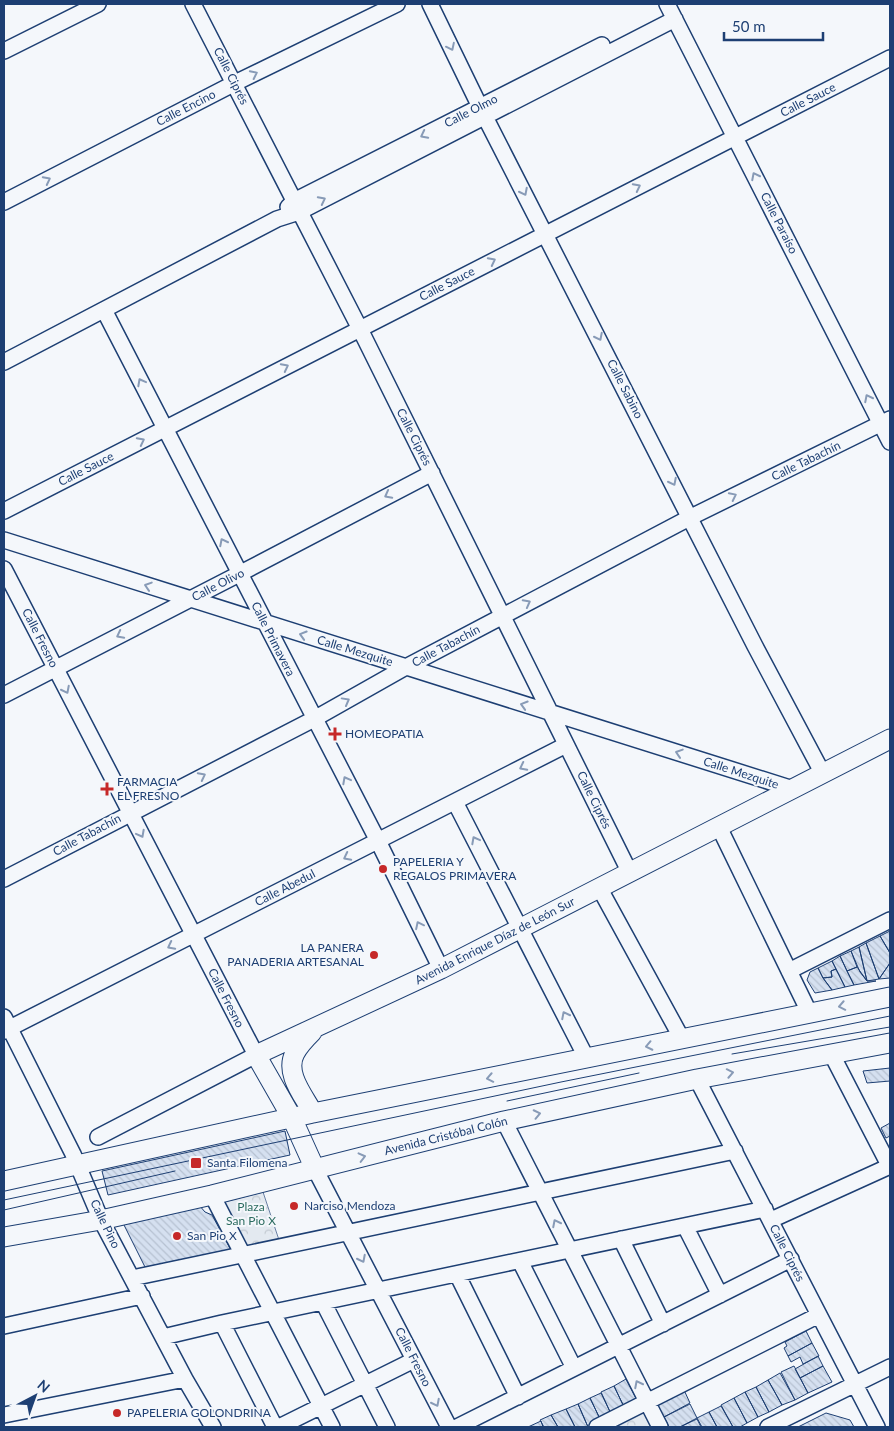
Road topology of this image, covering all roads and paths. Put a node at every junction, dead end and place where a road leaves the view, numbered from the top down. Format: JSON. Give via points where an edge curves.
{"nodes":[{"id":1,"x":98,"y":4,"type":"edge"},
{"id":2,"x":194,"y":4,"type":"edge"},
{"id":3,"x":397,"y":4,"type":"edge"},
{"id":4,"x":430,"y":4,"type":"edge"},
{"id":5,"x":671,"y":11,"type":"edge"},
{"id":6,"x":4,"y":51,"type":"edge"},
{"id":7,"x":890,"y":58,"type":"edge"},
{"id":8,"x":235,"y":83,"type":"junction"},
{"id":9,"x":483,"y":112,"type":"junction"},
{"id":10,"x":735,"y":137,"type":"junction"},
{"id":11,"x":4,"y":202,"type":"edge"},
{"id":12,"x":297,"y":206,"type":"junction"},
{"id":13,"x":546,"y":234,"type":"junction"},
{"id":14,"x":104,"y":310,"type":"junction"},
{"id":15,"x":360,"y":329,"type":"junction"},
{"id":16,"x":4,"y":362,"type":"edge"},
{"id":17,"x":886,"y":422,"type":"edge"},
{"id":18,"x":165,"y":428,"type":"junction"},
{"id":19,"x":890,"y":442,"type":"edge"},
{"id":20,"x":432,"y":473,"type":"junction"},
{"id":21,"x":4,"y":511,"type":"edge"},
{"id":22,"x":691,"y":517,"type":"junction"},
{"id":23,"x":4,"y":540,"type":"edge"},
{"id":24,"x":4,"y":569,"type":"edge"},
{"id":25,"x":239,"y":574,"type":"junction"},
{"id":26,"x":190,"y":599,"type":"junction"},
{"id":27,"x":502,"y":616,"type":"junction"},
{"id":28,"x":264,"y":622,"type":"junction"},
{"id":29,"x":406,"y":667,"type":"junction"},
{"id":30,"x":56,"y":668,"type":"junction"},
{"id":31,"x":4,"y":694,"type":"edge"},
{"id":32,"x":551,"y":713,"type":"junction"},
{"id":33,"x":314,"y":719,"type":"junction"},
{"id":34,"x":890,"y":739,"type":"edge"},
{"id":35,"x":566,"y":745,"type":"junction"},
{"id":36,"x":822,"y":774,"type":"junction"},
{"id":37,"x":793,"y":789,"type":"junction"},
{"id":38,"x":455,"y":802,"type":"junction"},
{"id":39,"x":130,"y":813,"type":"junction"},
{"id":40,"x":719,"y":827,"type":"junction"},
{"id":41,"x":378,"y":841,"type":"junction"},
{"id":42,"x":630,"y":873,"type":"junction"},
{"id":43,"x":4,"y":879,"type":"edge"},
{"id":44,"x":600,"y":888,"type":"junction"},
{"id":45,"x":890,"y":920,"type":"edge"},
{"id":46,"x":521,"y":928,"type":"junction"},
{"id":47,"x":193,"y":934,"type":"junction"},
{"id":48,"x":441,"y":968,"type":"junction"},
{"id":49,"x":789,"y":971,"type":"junction"},
{"id":50,"x":890,"y":997,"type":"edge"},
{"id":51,"x":809,"y":1012,"type":"junction"},
{"id":52,"x":6,"y":1026,"type":"edge"},
{"id":53,"x":318,"y":1026,"type":"junction"},
{"id":54,"x":682,"y":1039,"type":"junction"},
{"id":55,"x":890,"y":1043,"type":"edge"},
{"id":56,"x":831,"y":1053,"type":"junction"},
{"id":57,"x":256,"y":1055,"type":"junction"},
{"id":58,"x":588,"y":1059,"type":"junction"},
{"id":59,"x":697,"y":1079,"type":"junction"},
{"id":60,"x":314,"y":1113,"type":"junction"},
{"id":61,"x":292,"y":1118,"type":"junction"},
{"id":62,"x":504,"y":1121,"type":"junction"},
{"id":63,"x":98,"y":1137,"type":"dead end"},
{"id":64,"x":735,"y":1151,"type":"junction"},
{"id":65,"x":78,"y":1165,"type":"junction"},
{"id":66,"x":890,"y":1167,"type":"edge"},
{"id":67,"x":315,"y":1169,"type":"junction"},
{"id":68,"x":4,"y":1181,"type":"edge"},
{"id":69,"x":540,"y":1192,"type":"junction"},
{"id":70,"x":212,"y":1195,"type":"junction"},
{"id":71,"x":768,"y":1215,"type":"junction"},
{"id":72,"x":101,"y":1220,"type":"junction"},
{"id":73,"x":685,"y":1226,"type":"junction"},
{"id":74,"x":348,"y":1232,"type":"junction"},
{"id":75,"x":4,"y":1237,"type":"edge"},
{"id":76,"x":621,"y":1239,"type":"junction"},
{"id":77,"x":570,"y":1250,"type":"junction"},
{"id":78,"x":243,"y":1255,"type":"junction"},
{"id":79,"x":791,"y":1259,"type":"junction"},
{"id":80,"x":520,"y":1261,"type":"junction"},
{"id":81,"x":456,"y":1274,"type":"junction"},
{"id":82,"x":132,"y":1278,"type":"junction"},
{"id":83,"x":378,"y":1290,"type":"junction"},
{"id":84,"x":720,"y":1295,"type":"junction"},
{"id":85,"x":142,"y":1296,"type":"junction"},
{"id":86,"x":324,"y":1302,"type":"junction"},
{"id":87,"x":273,"y":1313,"type":"junction"},
{"id":88,"x":819,"y":1315,"type":"junction"},
{"id":89,"x":222,"y":1323,"type":"junction"},
{"id":90,"x":663,"y":1324,"type":"junction"},
{"id":91,"x":4,"y":1326,"type":"edge"},
{"id":92,"x":163,"y":1337,"type":"junction"},
{"id":93,"x":618,"y":1346,"type":"junction"},
{"id":94,"x":414,"y":1360,"type":"junction"},
{"id":95,"x":890,"y":1367,"type":"edge"},
{"id":96,"x":574,"y":1368,"type":"junction"},
{"id":97,"x":185,"y":1379,"type":"junction"},
{"id":98,"x":365,"y":1384,"type":"junction"},
{"id":99,"x":855,"y":1385,"type":"junction"},
{"id":100,"x":518,"y":1397,"type":"junction"},
{"id":101,"x":647,"y":1402,"type":"junction"},
{"id":102,"x":321,"y":1406,"type":"junction"},
{"id":103,"x":4,"y":1415,"type":"edge"},
{"id":104,"x":213,"y":1427,"type":"edge"},
{"id":105,"x":275,"y":1427,"type":"edge"},
{"id":106,"x":279,"y":1427,"type":"edge"},
{"id":107,"x":332,"y":1427,"type":"edge"},
{"id":108,"x":387,"y":1427,"type":"edge"},
{"id":109,"x":449,"y":1427,"type":"edge"},
{"id":110,"x":457,"y":1427,"type":"edge"},
{"id":111,"x":597,"y":1427,"type":"edge"},
{"id":112,"x":660,"y":1427,"type":"edge"},
{"id":113,"x":768,"y":1427,"type":"edge"},
{"id":114,"x":877,"y":1427,"type":"edge"}],
"edges":[{"from":1,"to":6,"type":"street"},
{"from":2,"to":8,"type":"street","name":"Calle Ciprés"},
{"from":8,"to":3,"type":"street","name":"Calle Encino","one_way":true},
{"from":4,"to":9,"type":"street","name":"Calle Sabino","one_way":true},
{"from":5,"to":9,"type":"street","name":"Calle Olmo"},
{"from":5,"to":10,"type":"street","name":"Calle Paraíso"},
{"from":7,"to":10,"type":"street","name":"Calle Sauce"},
{"from":11,"to":8,"type":"street","name":"Calle Encino","one_way":true},
{"from":8,"to":12,"type":"street","name":"Calle Ciprés"},
{"from":9,"to":12,"type":"street","name":"Calle Olmo"},
{"from":9,"to":13,"type":"street","name":"Calle Sabino","one_way":true},
{"from":13,"to":10,"type":"street","name":"Calle Sauce","one_way":true},
{"from":17,"to":10,"type":"street","name":"Calle Paraíso","one_way":true},
{"from":12,"to":14,"type":"street","name":"Calle Olmo"},
{"from":12,"to":15,"type":"street","name":"Calle Ciprés"},
{"from":15,"to":13,"type":"street","name":"Calle Sauce","one_way":true},
{"from":13,"to":22,"type":"street","name":"Calle Sabino","one_way":true},
{"from":14,"to":16,"type":"street","name":"Calle Olmo"},
{"from":18,"to":14,"type":"street","name":"Calle Primavera","one_way":true},
{"from":18,"to":15,"type":"street","name":"Calle Sauce","one_way":true},
{"from":15,"to":20,"type":"street","name":"Calle Ciprés"},
{"from":17,"to":19,"type":"street","name":"Calle Paraíso"},
{"from":22,"to":17,"type":"street","name":"Calle Tabachín","one_way":true},
{"from":21,"to":18,"type":"street","name":"Calle Sauce","one_way":true},
{"from":25,"to":18,"type":"street","name":"Calle Primavera","one_way":true},
{"from":20,"to":25,"type":"street","name":"Calle Olivo","one_way":true},
{"from":20,"to":27,"type":"street","name":"Calle Ciprés"},
{"from":27,"to":22,"type":"street","name":"Calle Tabachín","one_way":true},
{"from":22,"to":36,"type":"street","name":"Calle Sabino"},
{"from":26,"to":23,"type":"street","name":"Calle Mezquite","one_way":true},
{"from":24,"to":30,"type":"street","name":"Calle Fresno"},
{"from":25,"to":26,"type":"street","name":"Calle Olivo"},
{"from":25,"to":28,"type":"street","name":"Calle Primavera"},
{"from":26,"to":28,"type":"street","name":"Calle Mezquite"},
{"from":26,"to":30,"type":"street","name":"Calle Olivo","one_way":true},
{"from":27,"to":29,"type":"street","name":"Calle Tabachín"},
{"from":27,"to":32,"type":"street","name":"Calle Ciprés"},
{"from":29,"to":28,"type":"street","name":"Calle Mezquite","one_way":true},
{"from":28,"to":33,"type":"street","name":"Calle Primavera"},
{"from":32,"to":29,"type":"street","name":"Calle Mezquite","one_way":true},
{"from":33,"to":29,"type":"street","name":"Calle Tabachín","one_way":true},
{"from":30,"to":31,"type":"street","name":"Calle Olivo"},
{"from":30,"to":39,"type":"street","name":"Calle Fresno","one_way":true},
{"from":32,"to":35,"type":"street","name":"Calle Ciprés"},
{"from":37,"to":32,"type":"street","name":"Calle Mezquite","one_way":true},
{"from":39,"to":33,"type":"street","name":"Calle Tabachín","one_way":true},
{"from":41,"to":33,"type":"street","name":"Calle Primavera","one_way":true},
{"from":34,"to":36,"type":"main road","name":"Avenida Enrique Díaz de León Sur"},
{"from":35,"to":38,"type":"street","name":"Calle Abedul","one_way":true},
{"from":35,"to":42,"type":"street","name":"Calle Ciprés"},
{"from":36,"to":37,"type":"main road","name":"Avenida Enrique Díaz de León Sur"},
{"from":37,"to":40,"type":"main road","name":"Avenida Enrique Díaz de León Sur"},
{"from":38,"to":41,"type":"street","name":"Calle Abedul"},
{"from":46,"to":38,"type":"street","one_way":true},
{"from":39,"to":43,"type":"street","name":"Calle Tabachín"},
{"from":39,"to":47,"type":"street","name":"Calle Fresno","one_way":true},
{"from":40,"to":42,"type":"main road","name":"Avenida Enrique Díaz de León Sur"},
{"from":40,"to":49,"type":"street"},
{"from":41,"to":47,"type":"street","name":"Calle Abedul","one_way":true},
{"from":48,"to":41,"type":"street","name":"Calle Primavera","one_way":true},
{"from":42,"to":44,"type":"main road","name":"Avenida Enrique Díaz de León Sur"},
{"from":44,"to":46,"type":"main road","name":"Avenida Enrique Díaz de León Sur"},
{"from":44,"to":54,"type":"street"},
{"from":45,"to":49,"type":"street"},
{"from":46,"to":48,"type":"main road","name":"Avenida Enrique Díaz de León Sur"},
{"from":58,"to":46,"type":"street","one_way":true},
{"from":47,"to":52,"type":"street","name":"Calle Abedul","one_way":true},
{"from":47,"to":57,"type":"street","name":"Calle Fresno"},
{"from":48,"to":53,"type":"main road","name":"Avenida Enrique Díaz de León Sur"},
{"from":49,"to":51,"type":"street"},
{"from":50,"to":51,"type":"main road","one_way":true},
{"from":51,"to":54,"type":"main road"},
{"from":52,"to":65,"type":"street","name":"Calle Pino"},
{"from":53,"to":57,"type":"main road","name":"Avenida Enrique Díaz de León Sur"},
{"from":53,"to":60,"type":"main road","via":[[294,1053],[291,1063],[293,1076]]},
{"from":54,"to":58,"type":"main road","one_way":true},
{"from":55,"to":56,"type":"main road","name":"Avenida Cristóbal Colón"},
{"from":59,"to":56,"type":"main road","name":"Avenida Cristóbal Colón","one_way":true},
{"from":56,"to":66,"type":"street"},
{"from":57,"to":61,"type":"main road","name":"Calle Fresno"},
{"from":57,"to":63,"type":"street","name":"Avenida Enrique Díaz de León Sur"},
{"from":58,"to":60,"type":"main road","one_way":true},
{"from":62,"to":59,"type":"main road","name":"Avenida Cristóbal Colón","one_way":true},
{"from":59,"to":64,"type":"street","name":"Calle Ciprés"},
{"from":60,"to":61,"type":"main road"},
{"from":61,"to":65,"type":"main road"},
{"from":61,"to":67,"type":"main road","name":"Calle Fresno"},
{"from":67,"to":62,"type":"main road","name":"Avenida Cristóbal Colón","one_way":true},
{"from":62,"to":69,"type":"street"},
{"from":64,"to":69,"type":"street"},
{"from":64,"to":71,"type":"street","name":"Calle Ciprés"},
{"from":65,"to":68,"type":"main road"},
{"from":65,"to":72,"type":"street","name":"Calle Pino"},
{"from":66,"to":71,"type":"street"},
{"from":67,"to":70,"type":"main road","name":"Avenida Cristóbal Colón"},
{"from":67,"to":74,"type":"street","name":"Calle Fresno"},
{"from":69,"to":74,"type":"street"},
{"from":77,"to":69,"type":"street","one_way":true},
{"from":70,"to":72,"type":"main road","name":"Avenida Cristóbal Colón"},
{"from":70,"to":78,"type":"street"},
{"from":71,"to":73,"type":"street"},
{"from":71,"to":79,"type":"street","name":"Calle Ciprés"},
{"from":72,"to":75,"type":"main road","name":"Avenida Cristóbal Colón"},
{"from":72,"to":82,"type":"street","name":"Calle Pino"},
{"from":73,"to":76,"type":"street"},
{"from":73,"to":84,"type":"street"},
{"from":74,"to":78,"type":"street"},
{"from":74,"to":83,"type":"street","name":"Calle Fresno","one_way":true},
{"from":76,"to":77,"type":"street"},
{"from":76,"to":90,"type":"street"},
{"from":77,"to":80,"type":"street"},
{"from":77,"to":93,"type":"street"},
{"from":78,"to":82,"type":"street"},
{"from":78,"to":87,"type":"street"},
{"from":79,"to":84,"type":"street"},
{"from":79,"to":88,"type":"street","name":"Calle Ciprés"},
{"from":80,"to":81,"type":"street"},
{"from":80,"to":96,"type":"street"},
{"from":81,"to":83,"type":"street"},
{"from":81,"to":100,"type":"street"},
{"from":82,"to":85,"type":"street","name":"Calle Pino"},
{"from":83,"to":86,"type":"street"},
{"from":83,"to":94,"type":"street","name":"Calle Fresno"},
{"from":84,"to":90,"type":"street"},
{"from":85,"to":91,"type":"street"},
{"from":85,"to":92,"type":"street","name":"Calle Pino"},
{"from":86,"to":87,"type":"street"},
{"from":86,"to":98,"type":"street"},
{"from":87,"to":89,"type":"street"},
{"from":87,"to":102,"type":"street"},
{"from":88,"to":99,"type":"street","name":"Calle Ciprés"},
{"from":88,"to":101,"type":"street"},
{"from":89,"to":92,"type":"street"},
{"from":89,"to":105,"type":"street"},
{"from":90,"to":93,"type":"street"},
{"from":92,"to":97,"type":"street","name":"Calle Pino"},
{"from":93,"to":96,"type":"street"},
{"from":101,"to":93,"type":"street","one_way":true},
{"from":94,"to":98,"type":"street"},
{"from":94,"to":109,"type":"street","name":"Calle Fresno","one_way":true},
{"from":95,"to":99,"type":"street"},
{"from":96,"to":100,"type":"street"},
{"from":97,"to":103,"type":"street"},
{"from":97,"to":104,"type":"street","name":"Calle Pino"},
{"from":98,"to":102,"type":"street"},
{"from":98,"to":108,"type":"street"},
{"from":99,"to":113,"type":"street"},
{"from":99,"to":114,"type":"street","name":"Calle Ciprés"},
{"from":100,"to":110,"type":"street"},
{"from":101,"to":111,"type":"street"},
{"from":101,"to":112,"type":"street"},
{"from":102,"to":106,"type":"street"},
{"from":102,"to":107,"type":"street"}]}
